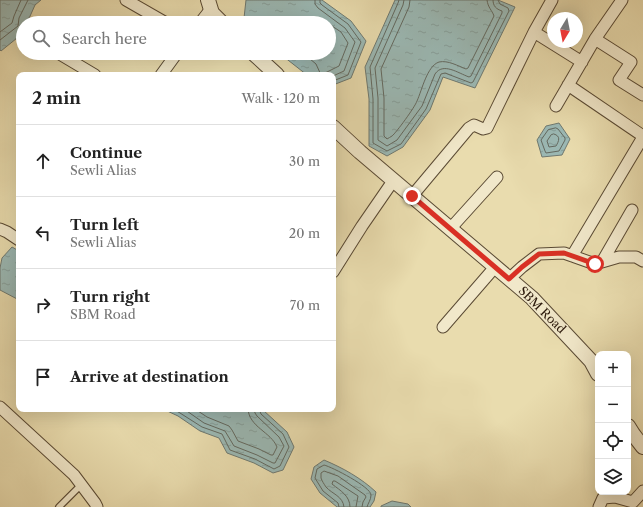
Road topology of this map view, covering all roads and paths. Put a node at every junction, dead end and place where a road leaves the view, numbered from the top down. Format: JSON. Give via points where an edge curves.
{"nodes":[{"id":1,"x":126,"y":0,"type":"edge"},
{"id":2,"x":552,"y":0,"type":"edge"},
{"id":3,"x":622,"y":0,"type":"edge"},
{"id":4,"x":209,"y":5,"type":"edge"},
{"id":5,"x":154,"y":16,"type":"edge"},
{"id":6,"x":204,"y":16,"type":"edge"},
{"id":7,"x":215,"y":16,"type":"edge"},
{"id":8,"x":534,"y":32,"type":"junction"},
{"id":9,"x":595,"y":39,"type":"junction"},
{"id":10,"x":70,"y":60,"type":"edge"},
{"id":11,"x":172,"y":60,"type":"edge"},
{"id":12,"x":261,"y":60,"type":"edge"},
{"id":13,"x":582,"y":62,"type":"junction"},
{"id":14,"x":90,"y":72,"type":"edge"},
{"id":15,"x":163,"y":72,"type":"edge"},
{"id":16,"x":274,"y":72,"type":"edge"},
{"id":17,"x":568,"y":85,"type":"junction"},
{"id":18,"x":643,"y":95,"type":"edge"},
{"id":19,"x":556,"y":106,"type":"dead end"},
{"id":20,"x":336,"y":130,"type":"edge"},
{"id":21,"x":643,"y":137,"type":"edge"},
{"id":22,"x":497,"y":177,"type":"dead end"},
{"id":23,"x":393,"y":181,"type":"junction"},
{"id":24,"x":412,"y":196,"type":"junction"},
{"id":25,"x":632,"y":210,"type":"dead end"},
{"id":26,"x":0,"y":229,"type":"edge"},
{"id":27,"x":450,"y":229,"type":"junction"},
{"id":28,"x":16,"y":238,"type":"edge"},
{"id":29,"x":572,"y":256,"type":"junction"},
{"id":30,"x":643,"y":261,"type":"edge"},
{"id":31,"x":602,"y":262,"type":"junction"},
{"id":32,"x":336,"y":267,"type":"edge"},
{"id":33,"x":495,"y":267,"type":"junction"},
{"id":34,"x":509,"y":279,"type":"junction"},
{"id":35,"x":443,"y":328,"type":"dead end"},
{"id":36,"x":595,"y":368,"type":"edge"},
{"id":37,"x":0,"y":407,"type":"edge"},
{"id":38,"x":631,"y":431,"type":"edge"},
{"id":39,"x":643,"y":447,"type":"edge"},
{"id":40,"x":81,"y":485,"type":"junction"},
{"id":41,"x":643,"y":491,"type":"edge"},
{"id":42,"x":60,"y":507,"type":"edge"},
{"id":43,"x":97,"y":507,"type":"edge"},
{"id":44,"x":599,"y":507,"type":"edge"}],
"edges":[{"from":1,"to":5,"type":"street"},
{"from":2,"to":8,"type":"street"},
{"from":3,"to":9,"type":"street"},
{"from":4,"to":6,"type":"street"},
{"from":4,"to":7,"type":"street"},
{"from":8,"to":13,"type":"street"},
{"from":8,"to":24,"type":"street","via":[[487,128],[474,125],[469,128]]},
{"from":9,"to":13,"type":"street"},
{"from":9,"to":18,"type":"street","via":[[631,62],[619,80]]},
{"from":10,"to":14,"type":"street"},
{"from":11,"to":15,"type":"street"},
{"from":12,"to":16,"type":"street"},
{"from":13,"to":17,"type":"street"},
{"from":17,"to":19,"type":"street"},
{"from":17,"to":21,"type":"street"},
{"from":20,"to":23,"type":"street","name":"SBM Road"},
{"from":21,"to":29,"type":"street"},
{"from":22,"to":27,"type":"street"},
{"from":23,"to":24,"type":"street","name":"SBM Road"},
{"from":23,"to":32,"type":"street"},
{"from":24,"to":27,"type":"street","name":"SBM Road"},
{"from":25,"to":31,"type":"street"},
{"from":26,"to":28,"type":"street"},
{"from":27,"to":33,"type":"street","name":"SBM Road"},
{"from":29,"to":31,"type":"street","via":[[595,264]]},
{"from":29,"to":34,"type":"street","via":[[564,253],[539,254]]},
{"from":30,"to":31,"type":"street","via":[[636,257],[619,257]]},
{"from":33,"to":34,"type":"street","name":"SBM Road"},
{"from":33,"to":35,"type":"street"},
{"from":34,"to":36,"type":"street","name":"SBM Road","via":[[532,298]]},
{"from":37,"to":40,"type":"street","via":[[74,475]]},
{"from":38,"to":39,"type":"street"},
{"from":40,"to":42,"type":"lane"},
{"from":40,"to":43,"type":"street"},
{"from":41,"to":44,"type":"street","via":[[633,502],[615,496],[603,498]]}]}
